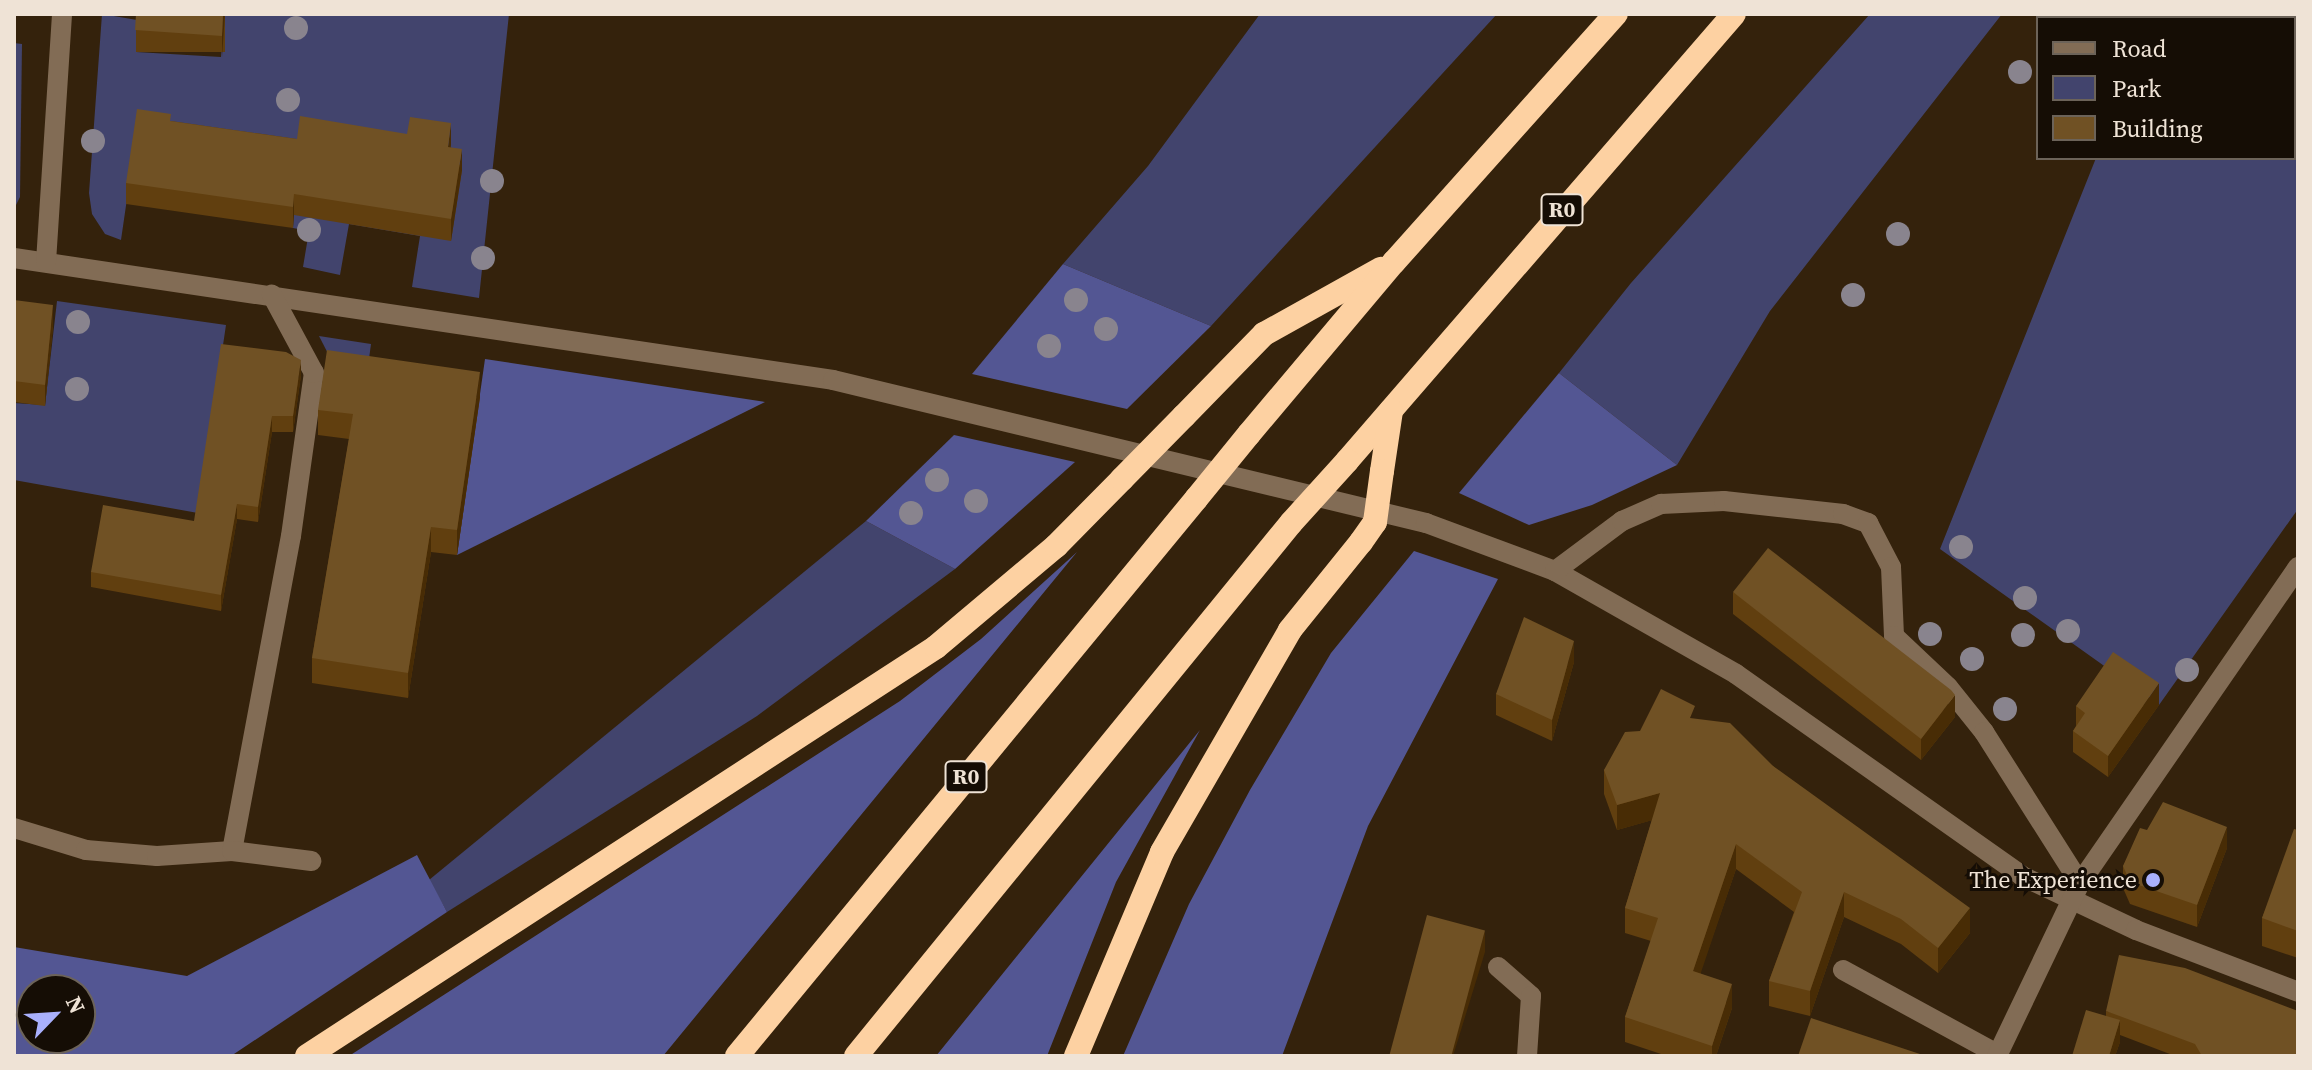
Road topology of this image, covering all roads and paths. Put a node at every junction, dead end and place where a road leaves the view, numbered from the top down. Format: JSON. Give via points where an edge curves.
{"nodes":[{"id":1,"x":62,"y":14,"type":"edge"},
{"id":2,"x":1616,"y":14,"type":"edge"},
{"id":3,"x":1734,"y":14,"type":"edge"},
{"id":4,"x":14,"y":258,"type":"edge"},
{"id":5,"x":46,"y":262,"type":"junction"},
{"id":6,"x":1394,"y":262,"type":"junction"},
{"id":7,"x":272,"y":295,"type":"junction"},
{"id":8,"x":1391,"y":408,"type":"junction"},
{"id":9,"x":2298,"y":567,"type":"edge"},
{"id":10,"x":1555,"y":571,"type":"junction"},
{"id":11,"x":14,"y":828,"type":"edge"},
{"id":12,"x":232,"y":851,"type":"junction"},
{"id":13,"x":311,"y":861,"type":"dead end"},
{"id":14,"x":2075,"y":891,"type":"junction"},
{"id":15,"x":1498,"y":967,"type":"dead end"},
{"id":16,"x":1843,"y":970,"type":"dead end"},
{"id":17,"x":2298,"y":992,"type":"edge"},
{"id":18,"x":1997,"y":1055,"type":"edge"},
{"id":19,"x":307,"y":1056,"type":"edge"},
{"id":20,"x":737,"y":1056,"type":"edge"},
{"id":21,"x":856,"y":1056,"type":"edge"},
{"id":22,"x":1076,"y":1056,"type":"edge"},
{"id":23,"x":1527,"y":1056,"type":"edge"}],
"edges":[{"from":1,"to":5,"type":"street"},
{"from":2,"to":6,"type":"highway","number":"R0"},
{"from":3,"to":8,"type":"highway","number":"R0"},
{"from":4,"to":5,"type":"street"},
{"from":5,"to":7,"type":"street"},
{"from":6,"to":19,"type":"highway","bridge":true,"via":[[1264,334],[1056,546],[936,647]]},
{"from":6,"to":20,"type":"highway","number":"R0","bridge":true},
{"from":7,"to":10,"type":"street","via":[[833,380],[945,404],[1426,523]]},
{"from":7,"to":12,"type":"street","via":[[314,373],[291,536]]},
{"from":8,"to":21,"type":"highway","number":"R0","bridge":true},
{"from":8,"to":22,"type":"highway","bridge":true,"via":[[1375,522],[1290,630],[1162,852]]},
{"from":9,"to":14,"type":"street"},
{"from":10,"to":14,"type":"street","via":[[1736,674],[2000,862]]},
{"from":10,"to":14,"type":"street","via":[[1622,521],[1661,504],[1724,501],[1843,514],[1868,523],[1891,567],[1894,636],[1948,687],[1984,732]]},
{"from":11,"to":12,"type":"street","via":[[86,850],[157,856]]},
{"from":12,"to":13,"type":"street"},
{"from":14,"to":17,"type":"street"},
{"from":14,"to":18,"type":"street"},
{"from":15,"to":23,"type":"street","via":[[1531,996]]},
{"from":16,"to":18,"type":"street"}]}
